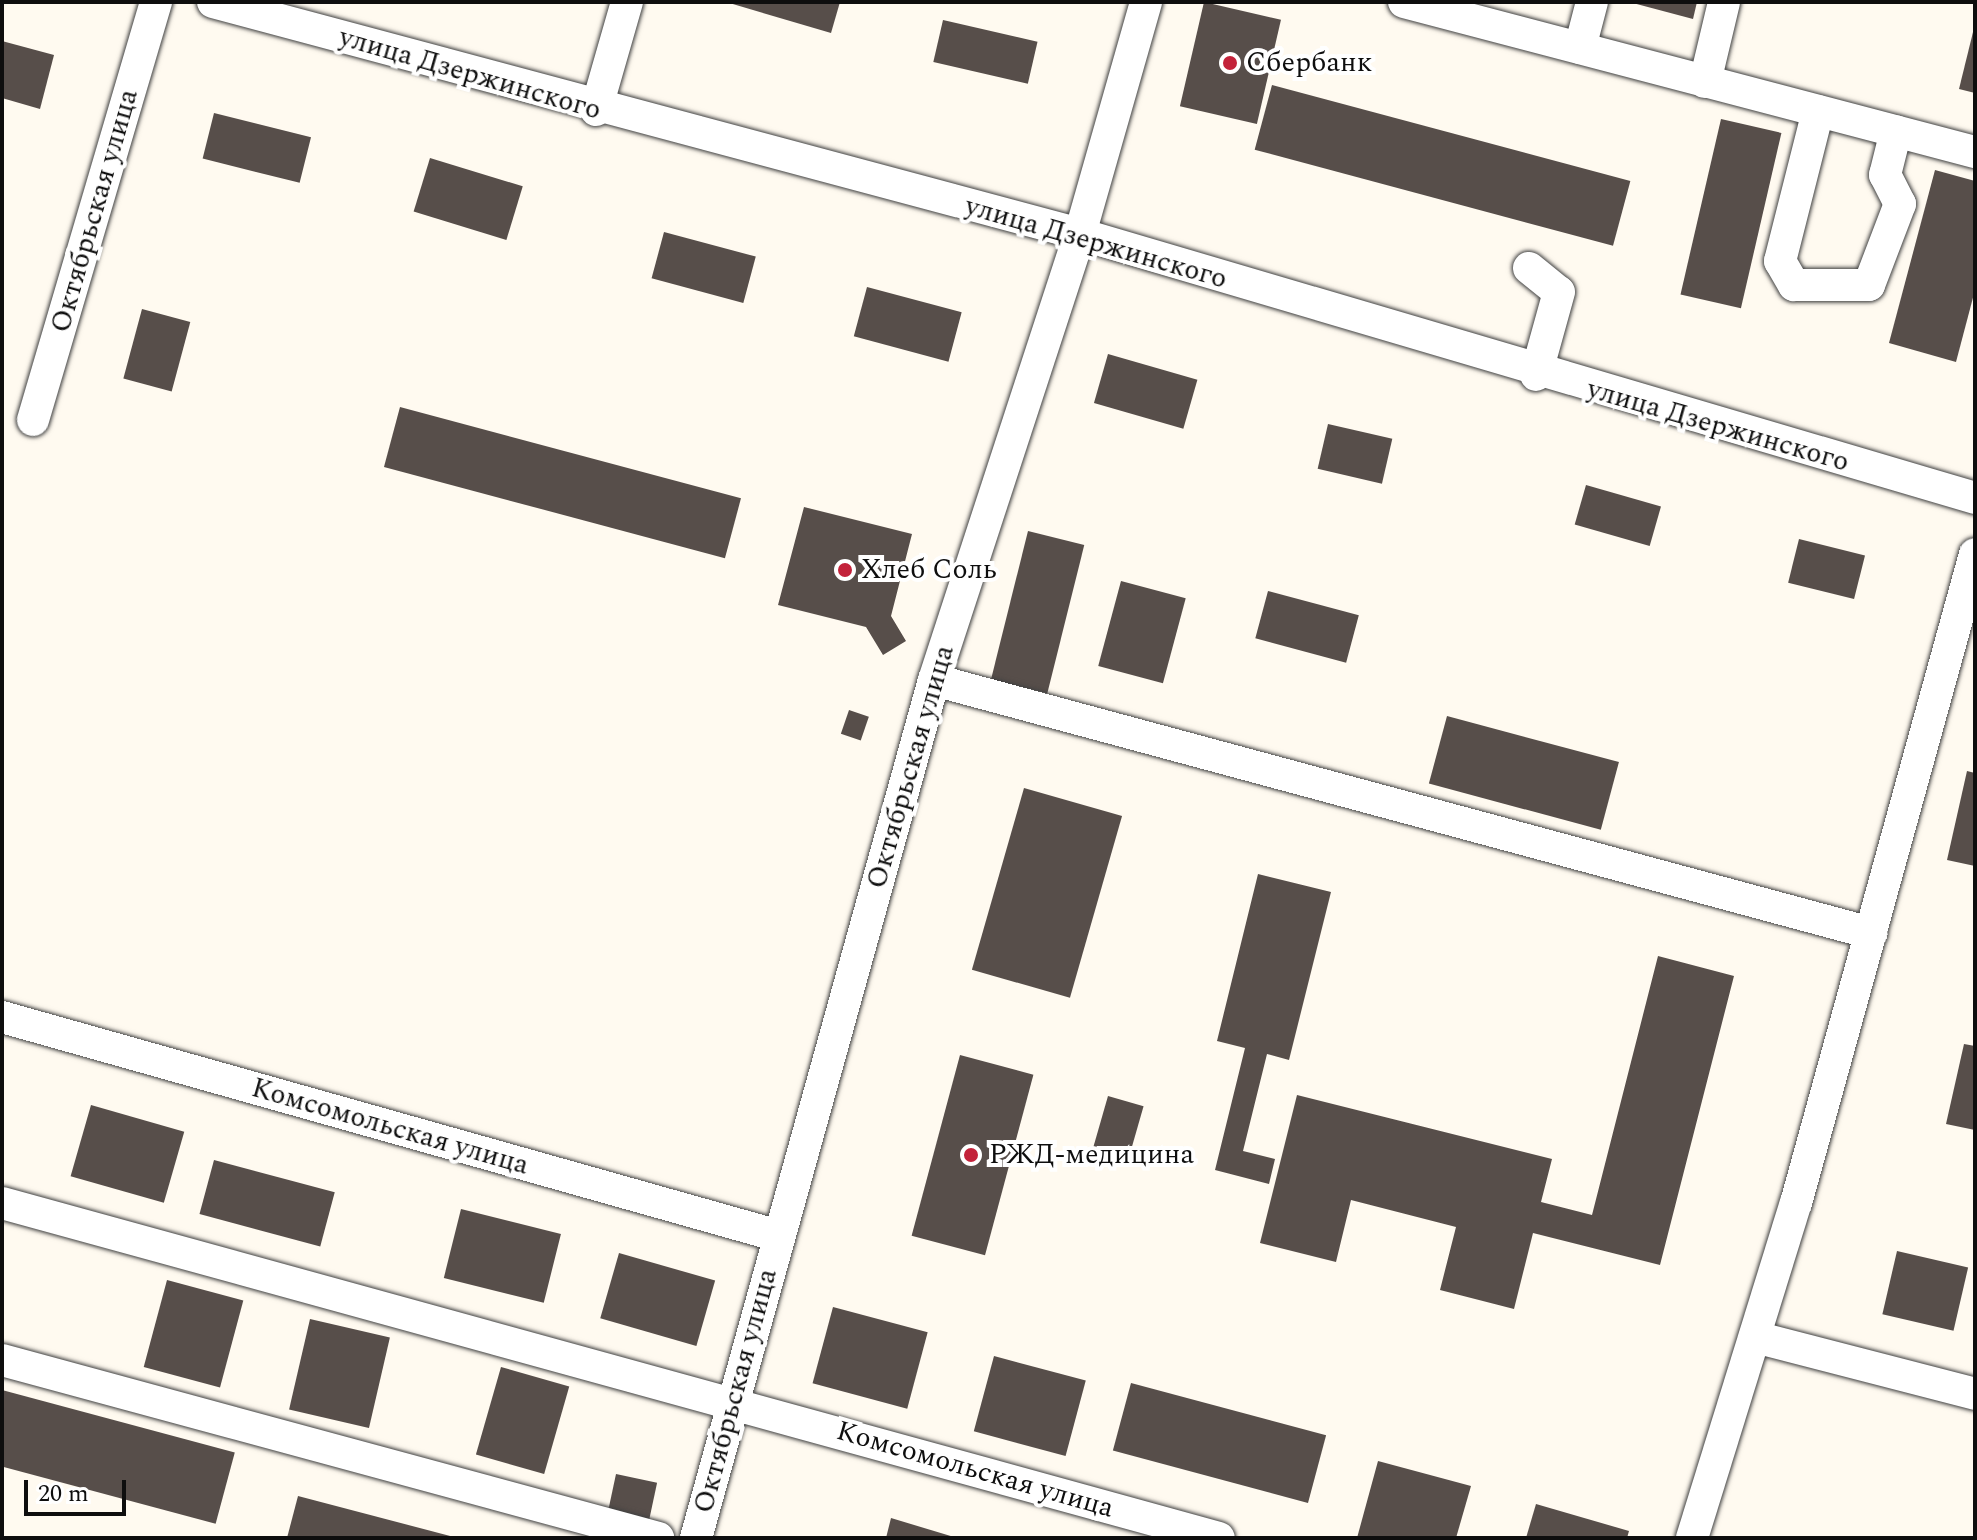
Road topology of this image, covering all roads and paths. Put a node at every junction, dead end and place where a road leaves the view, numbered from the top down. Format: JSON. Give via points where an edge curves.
{"nodes":[{"id":1,"x":156,"y":2,"type":"edge"},
{"id":2,"x":213,"y":2,"type":"edge"},
{"id":3,"x":627,"y":2,"type":"edge"},
{"id":4,"x":1146,"y":2,"type":"edge"},
{"id":5,"x":1404,"y":2,"type":"edge"},
{"id":6,"x":1592,"y":2,"type":"edge"},
{"id":7,"x":1724,"y":2,"type":"edge"},
{"id":8,"x":1580,"y":48,"type":"junction"},
{"id":9,"x":1705,"y":82,"type":"junction"},
{"id":10,"x":596,"y":110,"type":"junction"},
{"id":11,"x":1818,"y":111,"type":"junction"},
{"id":12,"x":1896,"y":131,"type":"junction"},
{"id":13,"x":1975,"y":152,"type":"edge"},
{"id":14,"x":1080,"y":234,"type":"junction"},
{"id":15,"x":1529,"y":268,"type":"dead end"},
{"id":16,"x":1536,"y":375,"type":"junction"},
{"id":17,"x":33,"y":420,"type":"dead end"},
{"id":18,"x":1975,"y":498,"type":"edge"},
{"id":19,"x":1975,"y":554,"type":"edge"},
{"id":20,"x":934,"y":680,"type":"junction"},
{"id":21,"x":1871,"y":933,"type":"junction"},
{"id":22,"x":2,"y":1017,"type":"edge"},
{"id":23,"x":2,"y":1203,"type":"edge"},
{"id":24,"x":779,"y":1236,"type":"junction"},
{"id":25,"x":1755,"y":1337,"type":"junction"},
{"id":26,"x":2,"y":1360,"type":"edge"},
{"id":27,"x":1975,"y":1394,"type":"edge"},
{"id":28,"x":731,"y":1402,"type":"junction"},
{"id":29,"x":658,"y":1538,"type":"edge"},
{"id":30,"x":696,"y":1538,"type":"edge"},
{"id":31,"x":1219,"y":1538,"type":"edge"},
{"id":32,"x":1692,"y":1538,"type":"edge"}],
"edges":[{"from":1,"to":17,"type":"street","name":"Октябрьская улица"},
{"from":2,"to":10,"type":"street","name":"улица Дзержинского"},
{"from":3,"to":10,"type":"street"},
{"from":4,"to":14,"type":"street","name":"Октябрьская улица"},
{"from":5,"to":8,"type":"street"},
{"from":6,"to":8,"type":"street"},
{"from":7,"to":9,"type":"street"},
{"from":8,"to":9,"type":"street"},
{"from":9,"to":11,"type":"street"},
{"from":10,"to":14,"type":"street","name":"улица Дзержинского"},
{"from":11,"to":12,"type":"street"},
{"from":11,"to":12,"type":"street","via":[[1780,261],[1794,285],[1869,285],[1900,204],[1885,175]]},
{"from":12,"to":13,"type":"street"},
{"from":14,"to":16,"type":"street","name":"улица Дзержинского"},
{"from":14,"to":20,"type":"street","name":"Октябрьская улица"},
{"from":15,"to":16,"type":"street","via":[[1559,292]]},
{"from":16,"to":18,"type":"street","name":"улица Дзержинского"},
{"from":19,"to":21,"type":"street"},
{"from":20,"to":21,"type":"street"},
{"from":20,"to":24,"type":"street","name":"Октябрьская улица"},
{"from":21,"to":25,"type":"street"},
{"from":22,"to":24,"type":"street","name":"Комсомольская улица"},
{"from":23,"to":28,"type":"street","name":"Комсомольская улица"},
{"from":24,"to":28,"type":"street","name":"Октябрьская улица"},
{"from":25,"to":27,"type":"street"},
{"from":25,"to":32,"type":"street"},
{"from":26,"to":29,"type":"street"},
{"from":28,"to":30,"type":"street","name":"Октябрьская улица"},
{"from":28,"to":31,"type":"street","name":"Комсомольская улица"}]}
